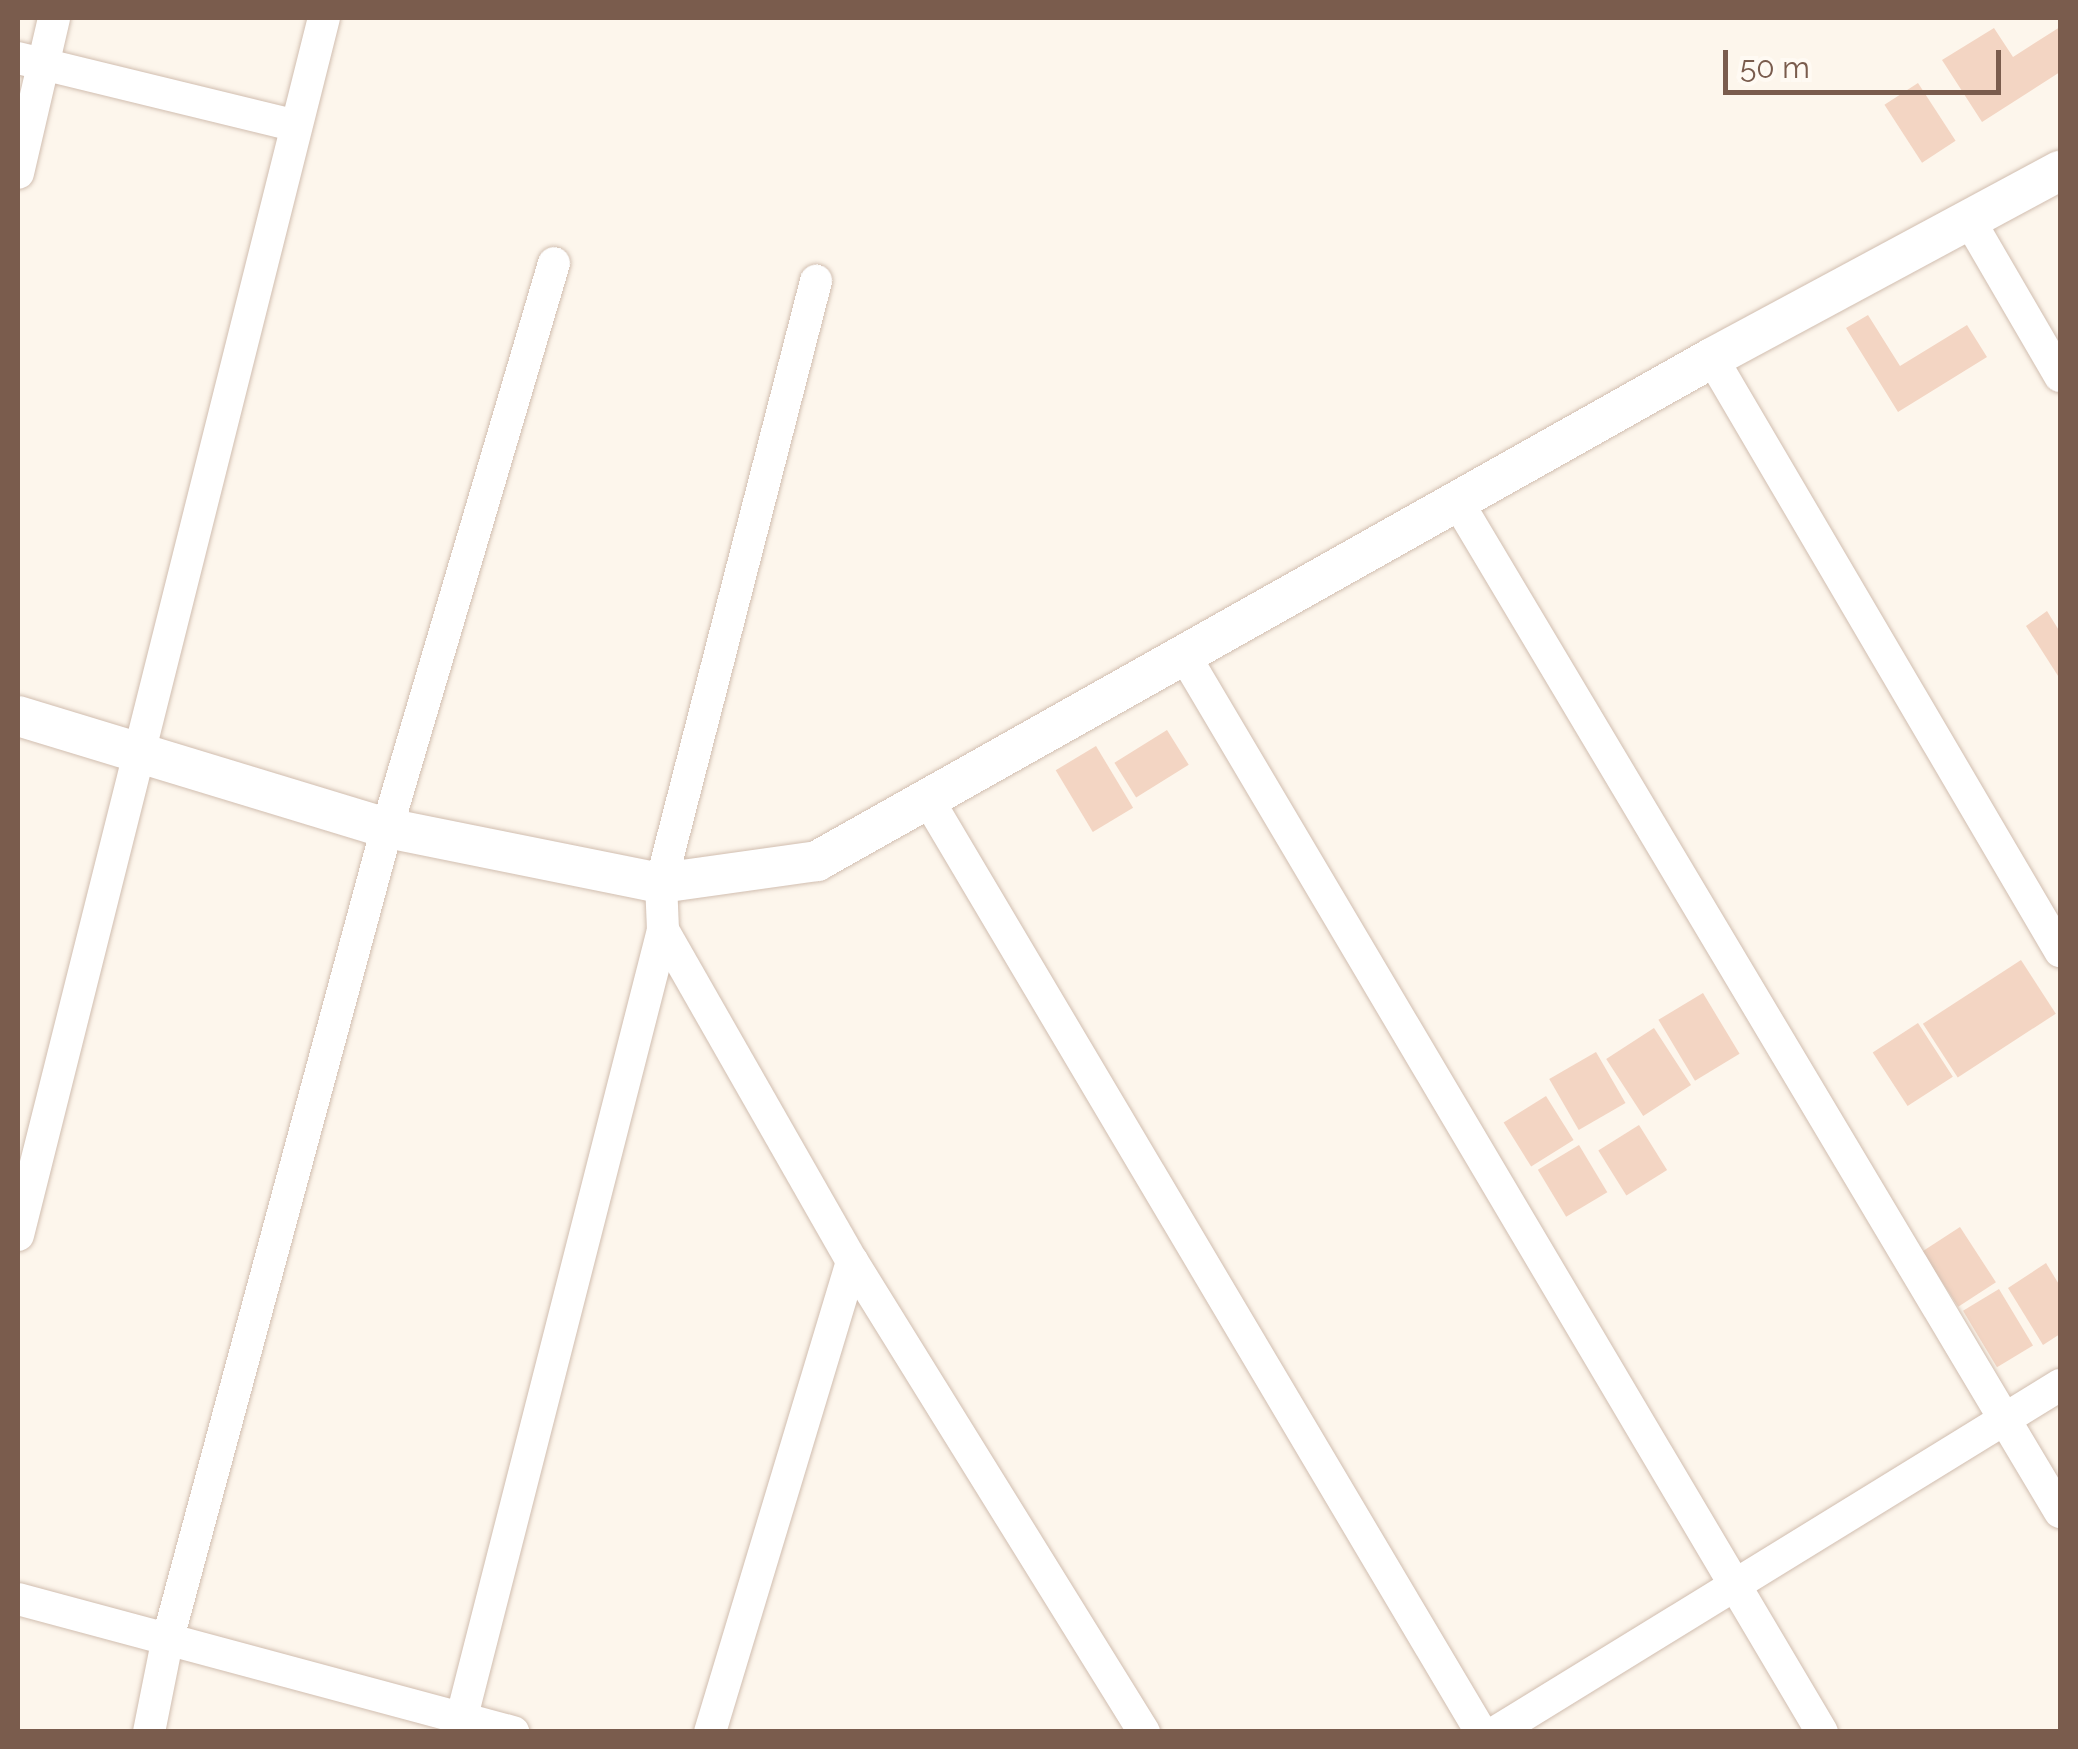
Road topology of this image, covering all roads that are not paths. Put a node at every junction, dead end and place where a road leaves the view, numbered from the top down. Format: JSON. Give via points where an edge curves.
{"nodes":[{"id":1,"x":54,"y":18,"type":"edge"},
{"id":2,"x":324,"y":18,"type":"edge"},
{"id":3,"x":30,"y":61,"type":"edge"},
{"id":4,"x":296,"y":126,"type":"junction"},
{"id":5,"x":2060,"y":171,"type":"edge"},
{"id":6,"x":18,"y":173,"type":"edge"},
{"id":7,"x":1968,"y":218,"type":"junction"},
{"id":8,"x":554,"y":262,"type":"dead end"},
{"id":9,"x":816,"y":281,"type":"dead end"},
{"id":10,"x":1712,"y":358,"type":"junction"},
{"id":11,"x":2060,"y":376,"type":"edge"},
{"id":12,"x":1456,"y":501,"type":"junction"},
{"id":13,"x":1186,"y":658,"type":"junction"},
{"id":14,"x":18,"y":716,"type":"edge"},
{"id":15,"x":134,"y":756,"type":"junction"},
{"id":16,"x":930,"y":803,"type":"junction"},
{"id":17,"x":388,"y":828,"type":"junction"},
{"id":18,"x":662,"y":883,"type":"junction"},
{"id":19,"x":663,"y":930,"type":"junction"},
{"id":20,"x":2060,"y":950,"type":"edge"},
{"id":21,"x":18,"y":1235,"type":"edge"},
{"id":22,"x":852,"y":1260,"type":"junction"},
{"id":23,"x":2060,"y":1384,"type":"edge"},
{"id":24,"x":2004,"y":1419,"type":"junction"},
{"id":25,"x":2060,"y":1512,"type":"edge"},
{"id":26,"x":1732,"y":1586,"type":"junction"},
{"id":27,"x":18,"y":1599,"type":"edge"},
{"id":28,"x":167,"y":1642,"type":"junction"},
{"id":29,"x":460,"y":1725,"type":"edge"},
{"id":30,"x":149,"y":1732,"type":"edge"},
{"id":31,"x":514,"y":1732,"type":"edge"},
{"id":32,"x":710,"y":1732,"type":"edge"},
{"id":33,"x":1144,"y":1732,"type":"edge"},
{"id":34,"x":1481,"y":1732,"type":"edge"},
{"id":35,"x":1496,"y":1732,"type":"edge"},
{"id":36,"x":1822,"y":1732,"type":"edge"}],
"edges":[{"from":1,"to":3,"type":"street"},
{"from":2,"to":4,"type":"street"},
{"from":3,"to":4,"type":"street"},
{"from":3,"to":6,"type":"street"},
{"from":4,"to":15,"type":"street"},
{"from":5,"to":7,"type":"street"},
{"from":7,"to":10,"type":"street"},
{"from":7,"to":11,"type":"street"},
{"from":8,"to":17,"type":"street"},
{"from":9,"to":18,"type":"street"},
{"from":10,"to":12,"type":"street"},
{"from":10,"to":20,"type":"street"},
{"from":12,"to":13,"type":"street"},
{"from":12,"to":24,"type":"street"},
{"from":13,"to":16,"type":"street"},
{"from":13,"to":26,"type":"street"},
{"from":14,"to":15,"type":"street"},
{"from":15,"to":17,"type":"street"},
{"from":15,"to":21,"type":"street"},
{"from":16,"to":18,"type":"street","via":[[817,860]]},
{"from":16,"to":34,"type":"street"},
{"from":17,"to":18,"type":"street"},
{"from":17,"to":28,"type":"street"},
{"from":18,"to":19,"type":"street"},
{"from":19,"to":22,"type":"street"},
{"from":19,"to":29,"type":"street"},
{"from":22,"to":32,"type":"street"},
{"from":22,"to":33,"type":"street"},
{"from":23,"to":24,"type":"street"},
{"from":24,"to":25,"type":"street"},
{"from":24,"to":26,"type":"street"},
{"from":26,"to":35,"type":"street"},
{"from":26,"to":36,"type":"street"},
{"from":27,"to":28,"type":"street"},
{"from":28,"to":29,"type":"street"},
{"from":28,"to":30,"type":"street"},
{"from":29,"to":31,"type":"street"}]}
